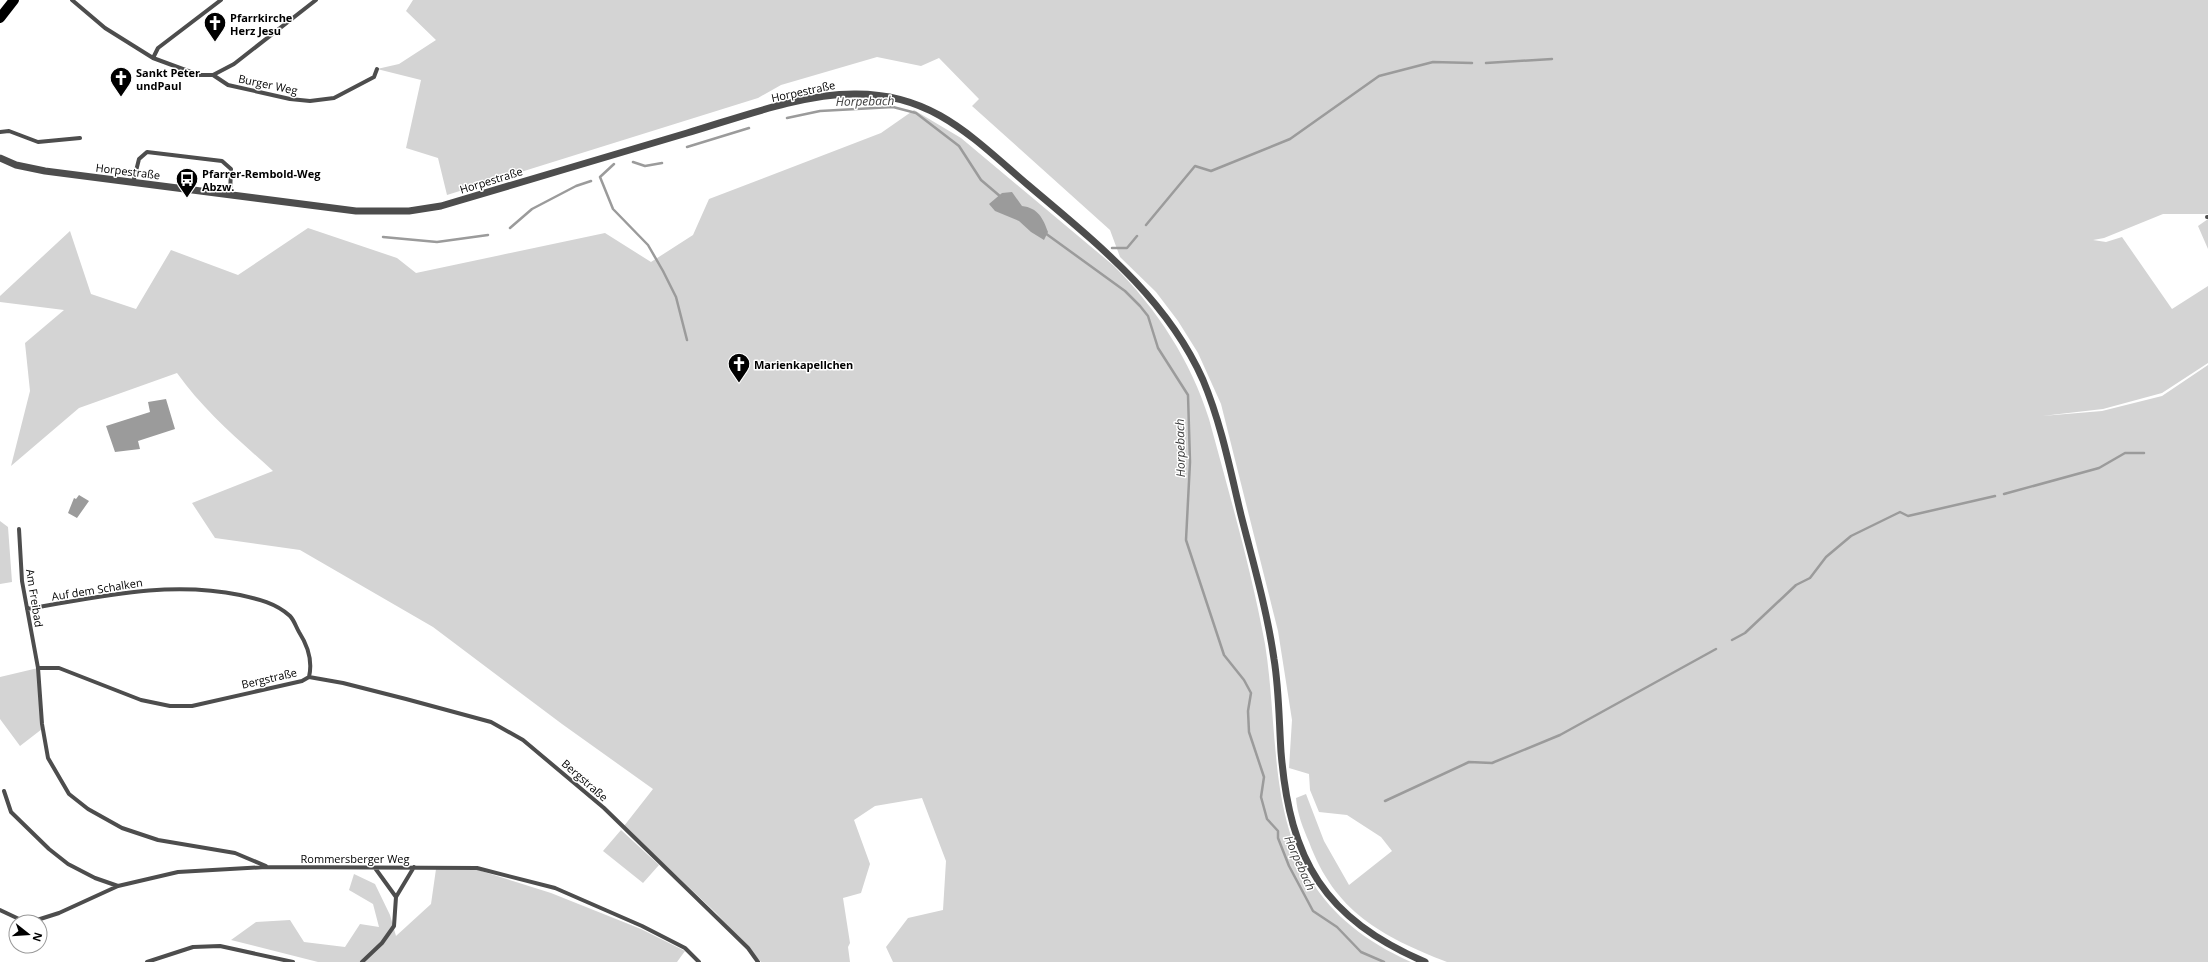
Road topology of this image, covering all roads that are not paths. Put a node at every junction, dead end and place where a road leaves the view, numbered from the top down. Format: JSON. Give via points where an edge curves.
{"nodes":[{"id":1,"x":14,"y":0,"type":"edge"},
{"id":2,"x":72,"y":0,"type":"edge"},
{"id":3,"x":221,"y":0,"type":"edge"},
{"id":4,"x":316,"y":0,"type":"edge"},
{"id":5,"x":0,"y":18,"type":"edge"},
{"id":6,"x":153,"y":58,"type":"junction"},
{"id":7,"x":377,"y":69,"type":"dead end"},
{"id":8,"x":213,"y":75,"type":"junction"},
{"id":9,"x":0,"y":132,"type":"edge"},
{"id":10,"x":80,"y":138,"type":"dead end"},
{"id":11,"x":0,"y":158,"type":"edge"},
{"id":12,"x":133,"y":182,"type":"junction"},
{"id":13,"x":230,"y":195,"type":"junction"},
{"id":14,"x":19,"y":529,"type":"dead end"},
{"id":15,"x":27,"y":610,"type":"junction"},
{"id":16,"x":38,"y":668,"type":"junction"},
{"id":17,"x":309,"y":677,"type":"junction"},
{"id":18,"x":4,"y":791,"type":"dead end"},
{"id":19,"x":266,"y":867,"type":"junction"},
{"id":20,"x":414,"y":867,"type":"junction"},
{"id":21,"x":376,"y":868,"type":"junction"},
{"id":22,"x":118,"y":886,"type":"junction"},
{"id":23,"x":396,"y":897,"type":"junction"},
{"id":24,"x":0,"y":910,"type":"edge"},
{"id":25,"x":147,"y":962,"type":"edge"},
{"id":26,"x":293,"y":962,"type":"edge"},
{"id":27,"x":362,"y":962,"type":"edge"},
{"id":28,"x":698,"y":962,"type":"edge"},
{"id":29,"x":758,"y":962,"type":"edge"},
{"id":30,"x":1425,"y":962,"type":"edge"}],
"edges":[{"from":1,"to":5,"type":"main road"},
{"from":2,"to":6,"type":"street","name":"Burger Weg","via":[[105,28]]},
{"from":3,"to":6,"type":"street","via":[[158,48]]},
{"from":4,"to":8,"type":"street","via":[[234,64]]},
{"from":6,"to":8,"type":"street","name":"Burger Weg","via":[[199,75]]},
{"from":7,"to":8,"type":"street","name":"Burger Weg","via":[[374,77],[334,98],[310,101],[228,85]]},
{"from":9,"to":10,"type":"street","via":[[10,131],[38,142]]},
{"from":11,"to":12,"type":"street","name":"Horpestraße","via":[[16,165],[45,171]]},
{"from":12,"to":13,"type":"street","name":"Horpestraße"},
{"from":12,"to":13,"type":"street","via":[[139,159],[147,152],[222,161],[231,169]]},
{"from":13,"to":30,"type":"street","name":"Horpestraße","via":[[381,212],[409,211],[441,206],[763,111],[833,94],[883,95],[906,100],[942,116],[972,137],[1132,277],[1171,324],[1195,364],[1217,417],[1266,614],[1275,662],[1288,806],[1300,848],[1323,889],[1347,916],[1378,939]]},
{"from":14,"to":15,"type":"street","name":"Am Freibad","via":[[21,572]]},
{"from":15,"to":16,"type":"street","name":"Am Freibad"},
{"from":15,"to":17,"type":"street","name":"Auf dem Schalken","via":[[136,590],[192,589],[250,598],[271,603],[290,617],[309,648]]},
{"from":16,"to":17,"type":"street","name":"Bergstraße","via":[[59,668],[141,700],[170,706],[192,706],[302,681]]},
{"from":16,"to":19,"type":"street","via":[[42,724],[48,758],[69,794],[88,809],[122,828],[158,840],[235,853]]},
{"from":17,"to":29,"type":"street","name":"Bergstraße","via":[[346,683],[491,722],[523,740],[604,808],[748,948]]},
{"from":18,"to":22,"type":"street","via":[[11,812],[49,849],[95,878]]},
{"from":19,"to":21,"type":"street","name":"Rommersberger Weg"},
{"from":19,"to":22,"type":"street","name":"Rommersberger Weg","via":[[178,872]]},
{"from":20,"to":21,"type":"street","name":"Rommersberger Weg"},
{"from":20,"to":23,"type":"street"},
{"from":20,"to":28,"type":"street","name":"Rommersberger Weg","via":[[477,868],[555,888],[686,948]]},
{"from":21,"to":23,"type":"street"},
{"from":22,"to":24,"type":"street","name":"Rommersberger Weg","via":[[59,913],[37,920],[19,918]]},
{"from":23,"to":27,"type":"street","via":[[394,926],[382,943]]},
{"from":25,"to":26,"type":"street","via":[[192,947],[220,946]]}]}
